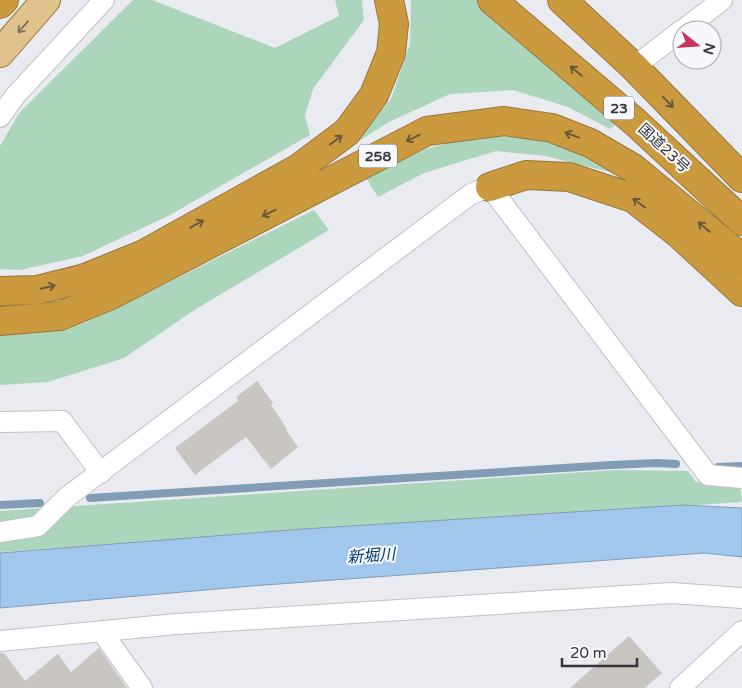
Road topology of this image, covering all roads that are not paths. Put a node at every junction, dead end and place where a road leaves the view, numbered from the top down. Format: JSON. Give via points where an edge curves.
{"nodes":[{"id":1,"x":4,"y":0,"type":"edge"},
{"id":2,"x":46,"y":0,"type":"edge"},
{"id":3,"x":104,"y":0,"type":"edge"},
{"id":4,"x":389,"y":0,"type":"edge"},
{"id":5,"x":492,"y":0,"type":"edge"},
{"id":6,"x":562,"y":0,"type":"edge"},
{"id":7,"x":722,"y":0,"type":"edge"},
{"id":8,"x":0,"y":4,"type":"edge"},
{"id":9,"x":695,"y":20,"type":"edge"},
{"id":10,"x":672,"y":38,"type":"edge"},
{"id":11,"x":0,"y":53,"type":"edge"},
{"id":12,"x":634,"y":68,"type":"junction"},
{"id":13,"x":0,"y":117,"type":"edge"},
{"id":14,"x":742,"y":178,"type":"edge"},
{"id":15,"x":490,"y":187,"type":"junction"},
{"id":16,"x":742,"y":221,"type":"edge"},
{"id":17,"x":742,"y":258,"type":"edge"},
{"id":18,"x":0,"y":291,"type":"edge"},
{"id":19,"x":742,"y":292,"type":"edge"},
{"id":20,"x":1,"y":322,"type":"edge"},
{"id":21,"x":0,"y":422,"type":"edge"},
{"id":22,"x":102,"y":473,"type":"junction"},
{"id":23,"x":742,"y":478,"type":"edge"},
{"id":24,"x":0,"y":532,"type":"edge"},
{"id":25,"x":742,"y":598,"type":"edge"},
{"id":26,"x":742,"y":631,"type":"edge"},
{"id":27,"x":102,"y":632,"type":"junction"},
{"id":28,"x":0,"y":641,"type":"edge"},
{"id":29,"x":142,"y":688,"type":"edge"},
{"id":30,"x":680,"y":688,"type":"edge"}],
"edges":[{"from":1,"to":8,"type":"highway"},
{"from":2,"to":11,"type":"main road","one_way":true},
{"from":3,"to":13,"type":"street","via":[[15,96]]},
{"from":18,"to":4,"type":"highway","number":"258","one_way":true,"via":[[37,290],[85,278],[142,254],[299,168],[334,142],[347,132],[374,95],[391,53],[394,24]]},
{"from":16,"to":5,"type":"highway","name":"国道23号","number":"23","one_way":true,"via":[[635,122]]},
{"from":6,"to":12,"type":"highway","number":"23"},
{"from":7,"to":9,"type":"street"},
{"from":10,"to":12,"type":"street"},
{"from":12,"to":14,"type":"highway","number":"23","one_way":true},
{"from":19,"to":15,"type":"highway","one_way":true,"via":[[679,234],[633,198],[568,177],[526,175]]},
{"from":15,"to":22,"type":"street","via":[[471,194]]},
{"from":15,"to":23,"type":"street","via":[[708,475]]},
{"from":17,"to":20,"type":"highway","number":"258","one_way":true,"via":[[633,168],[590,142],[552,128],[504,121],[427,131],[111,295],[60,316]]},
{"from":21,"to":22,"type":"street","via":[[62,421]]},
{"from":22,"to":24,"type":"street","via":[[67,497],[38,526]]},
{"from":25,"to":27,"type":"street","via":[[672,593],[176,624]]},
{"from":26,"to":30,"type":"street"},
{"from":27,"to":28,"type":"street"},
{"from":27,"to":29,"type":"street"}]}
